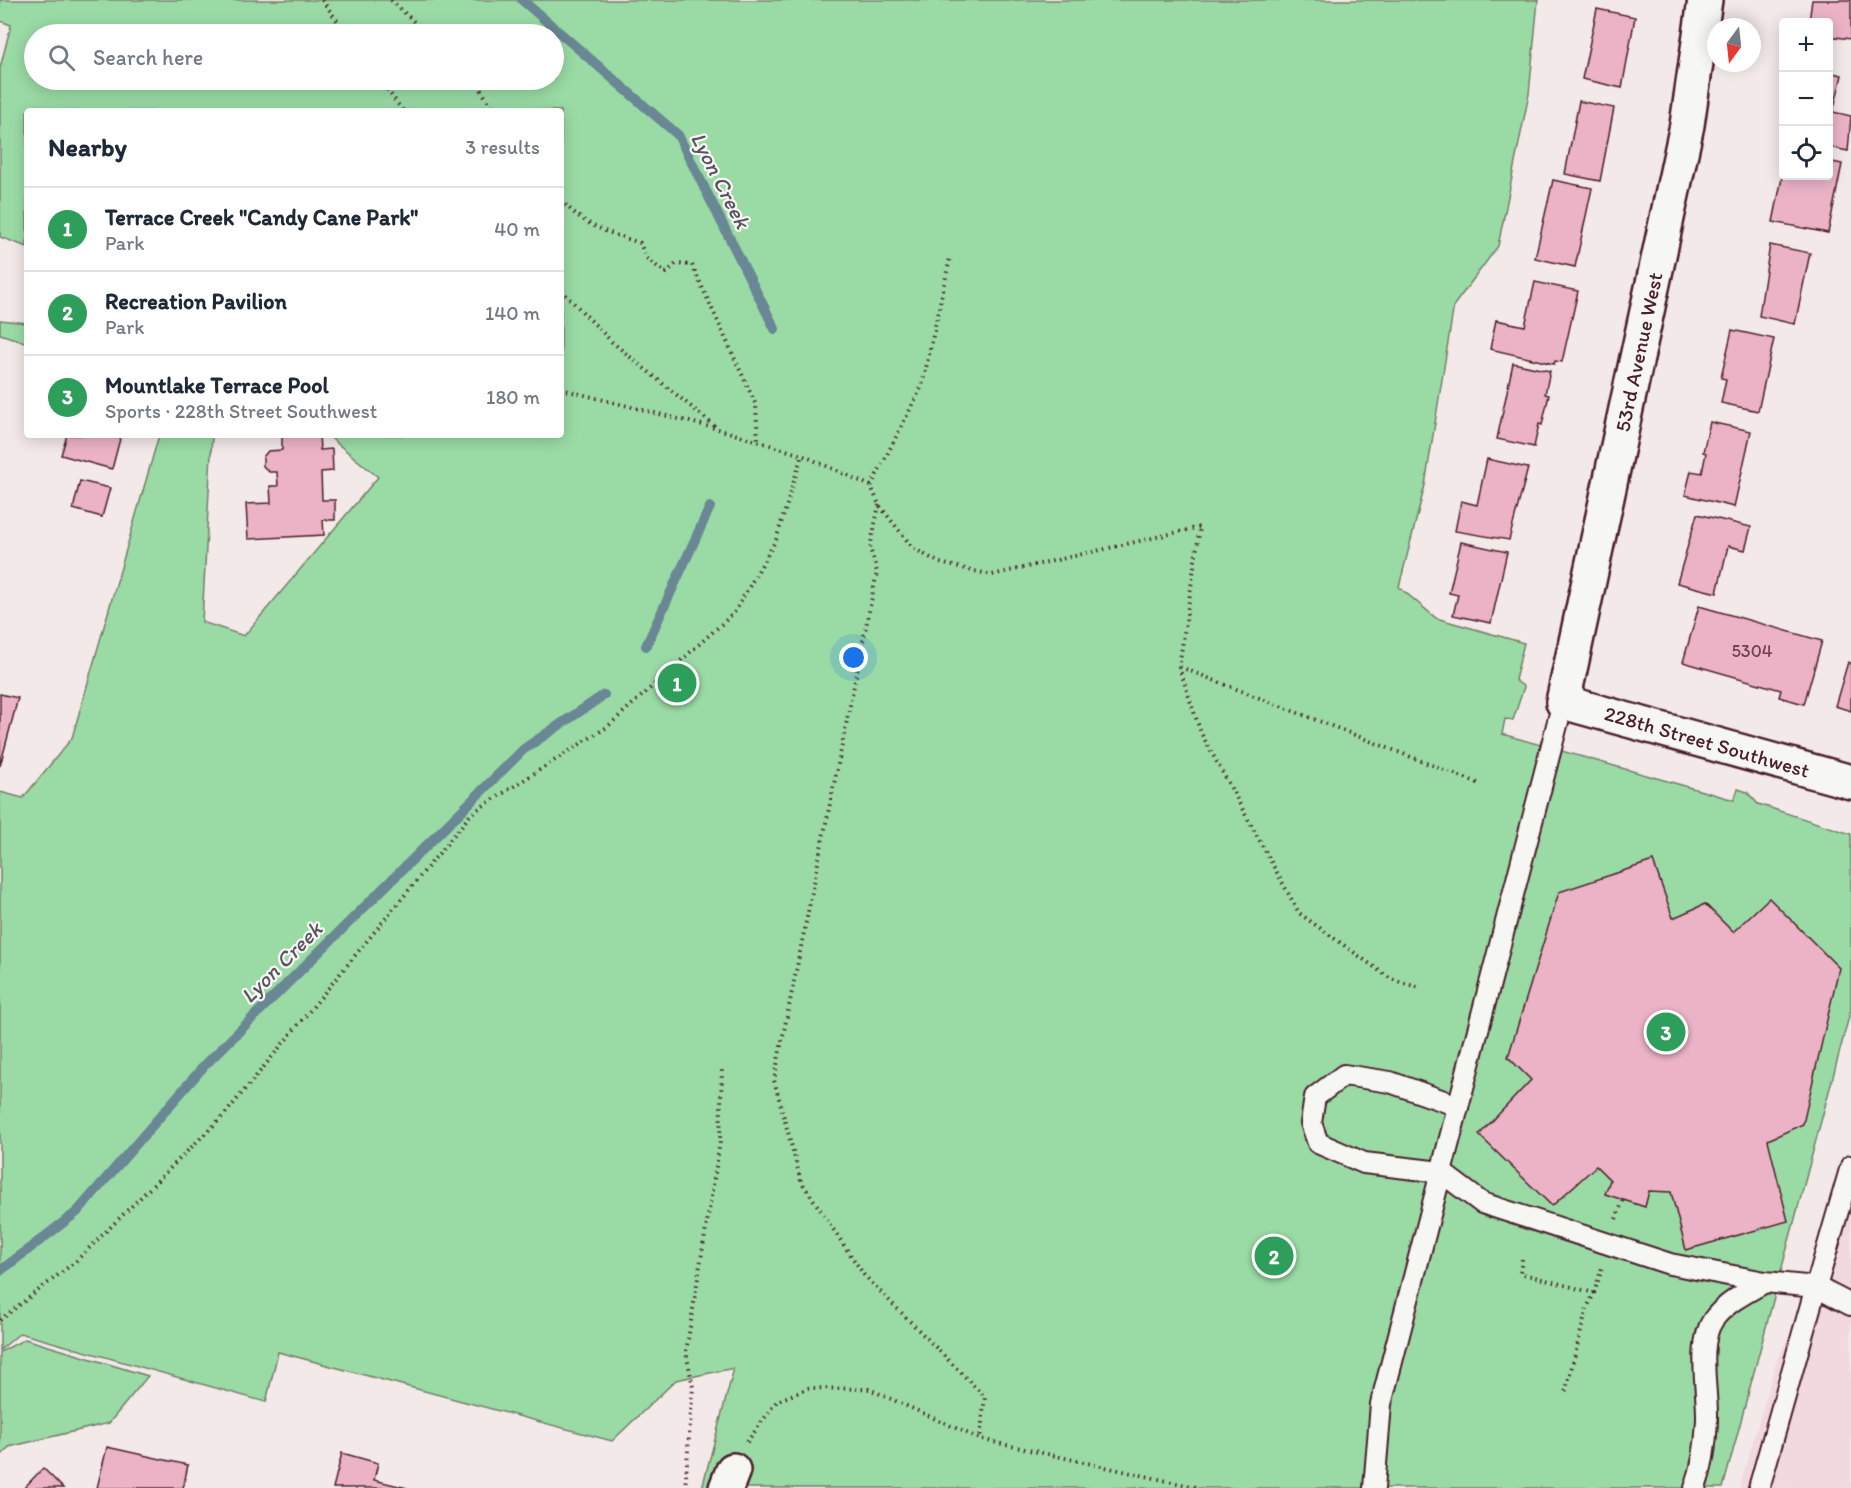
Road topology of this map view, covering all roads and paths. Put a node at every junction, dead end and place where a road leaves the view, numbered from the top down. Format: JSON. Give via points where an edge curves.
{"nodes":[{"id":1,"x":322,"y":0,"type":"edge"},
{"id":2,"x":391,"y":0,"type":"edge"},
{"id":3,"x":1705,"y":0,"type":"edge"},
{"id":4,"x":340,"y":24,"type":"edge"},
{"id":5,"x":416,"y":24,"type":"edge"},
{"id":6,"x":387,"y":90,"type":"edge"},
{"id":7,"x":481,"y":90,"type":"edge"},
{"id":8,"x":401,"y":108,"type":"edge"},
{"id":9,"x":493,"y":108,"type":"edge"},
{"id":10,"x":564,"y":204,"type":"edge"},
{"id":11,"x":950,"y":258,"type":"dead end"},
{"id":12,"x":564,"y":293,"type":"edge"},
{"id":13,"x":564,"y":390,"type":"edge"},
{"id":14,"x":718,"y":429,"type":"junction"},
{"id":15,"x":758,"y":441,"type":"junction"},
{"id":16,"x":802,"y":454,"type":"junction"},
{"id":17,"x":871,"y":486,"type":"junction"},
{"id":18,"x":879,"y":504,"type":"junction"},
{"id":19,"x":1179,"y":667,"type":"junction"},
{"id":20,"x":1563,"y":702,"type":"junction"},
{"id":21,"x":1851,"y":782,"type":"edge"},
{"id":22,"x":1478,"y":783,"type":"dead end"},
{"id":23,"x":1420,"y":988,"type":"dead end"},
{"id":24,"x":722,"y":1068,"type":"dead end"},
{"id":25,"x":1458,"y":1106,"type":"junction"},
{"id":26,"x":1851,"y":1166,"type":"edge"},
{"id":27,"x":1441,"y":1172,"type":"junction"},
{"id":28,"x":1623,"y":1200,"type":"dead end"},
{"id":29,"x":1614,"y":1224,"type":"dead end"},
{"id":30,"x":1522,"y":1259,"type":"dead end"},
{"id":31,"x":1604,"y":1262,"type":"dead end"},
{"id":32,"x":1765,"y":1282,"type":"junction"},
{"id":33,"x":1816,"y":1287,"type":"junction"},
{"id":34,"x":1594,"y":1293,"type":"junction"},
{"id":35,"x":1851,"y":1305,"type":"edge"},
{"id":36,"x":0,"y":1320,"type":"edge"},
{"id":37,"x":1565,"y":1394,"type":"dead end"},
{"id":38,"x":980,"y":1439,"type":"junction"},
{"id":39,"x":730,"y":1479,"type":"edge"},
{"id":40,"x":685,"y":1488,"type":"edge"},
{"id":41,"x":1199,"y":1488,"type":"edge"},
{"id":42,"x":1374,"y":1488,"type":"edge"},
{"id":43,"x":1695,"y":1488,"type":"edge"},
{"id":44,"x":1759,"y":1488,"type":"edge"}],
"edges":[{"from":1,"to":4,"type":"path"},
{"from":2,"to":5,"type":"path"},
{"from":3,"to":20,"type":"street","name":"53rd Avenue West","via":[[1687,125]]},
{"from":6,"to":8,"type":"path"},
{"from":7,"to":9,"type":"path"},
{"from":10,"to":15,"type":"path","via":[[594,228],[640,243],[646,258],[666,273],[676,264],[692,265],[756,405]]},
{"from":11,"to":17,"type":"path","via":[[922,386]]},
{"from":12,"to":14,"type":"path","via":[[612,342]]},
{"from":13,"to":14,"type":"path"},
{"from":14,"to":15,"type":"path"},
{"from":15,"to":16,"type":"path"},
{"from":16,"to":17,"type":"path"},
{"from":16,"to":36,"type":"path","via":[[777,540],[734,614],[607,726],[472,813],[225,1114],[75,1262]]},
{"from":17,"to":18,"type":"path"},
{"from":18,"to":19,"type":"path","via":[[914,548],[940,563],[992,575],[1200,527]]},
{"from":18,"to":38,"type":"path","via":[[870,548],[877,572],[774,1080],[801,1180],[864,1275],[985,1397]]},
{"from":19,"to":22,"type":"path"},
{"from":19,"to":23,"type":"path","via":[[1201,733],[1299,913],[1391,979]]},
{"from":20,"to":21,"type":"street","name":"228th Street Southwest"},
{"from":20,"to":25,"type":"lane"},
{"from":24,"to":40,"type":"path","via":[[720,1142],[686,1352],[693,1387]]},
{"from":25,"to":27,"type":"lane"},
{"from":25,"to":27,"type":"lane","via":[[1390,1082],[1344,1075],[1315,1097],[1311,1123],[1318,1143],[1364,1163]]},
{"from":26,"to":33,"type":"lane"},
{"from":27,"to":32,"type":"lane","via":[[1482,1203],[1670,1264]]},
{"from":27,"to":42,"type":"lane","via":[[1381,1404]]},
{"from":28,"to":29,"type":"path"},
{"from":30,"to":34,"type":"path","via":[[1520,1273]]},
{"from":31,"to":34,"type":"path"},
{"from":32,"to":33,"type":"lane"},
{"from":32,"to":43,"type":"lane","via":[[1738,1297],[1713,1320],[1704,1340],[1707,1422],[1703,1467]]},
{"from":33,"to":35,"type":"lane"},
{"from":33,"to":44,"type":"lane"},
{"from":34,"to":37,"type":"path"},
{"from":38,"to":39,"type":"path","via":[[869,1389],[809,1388],[777,1401],[752,1431]]},
{"from":38,"to":41,"type":"path"}]}
